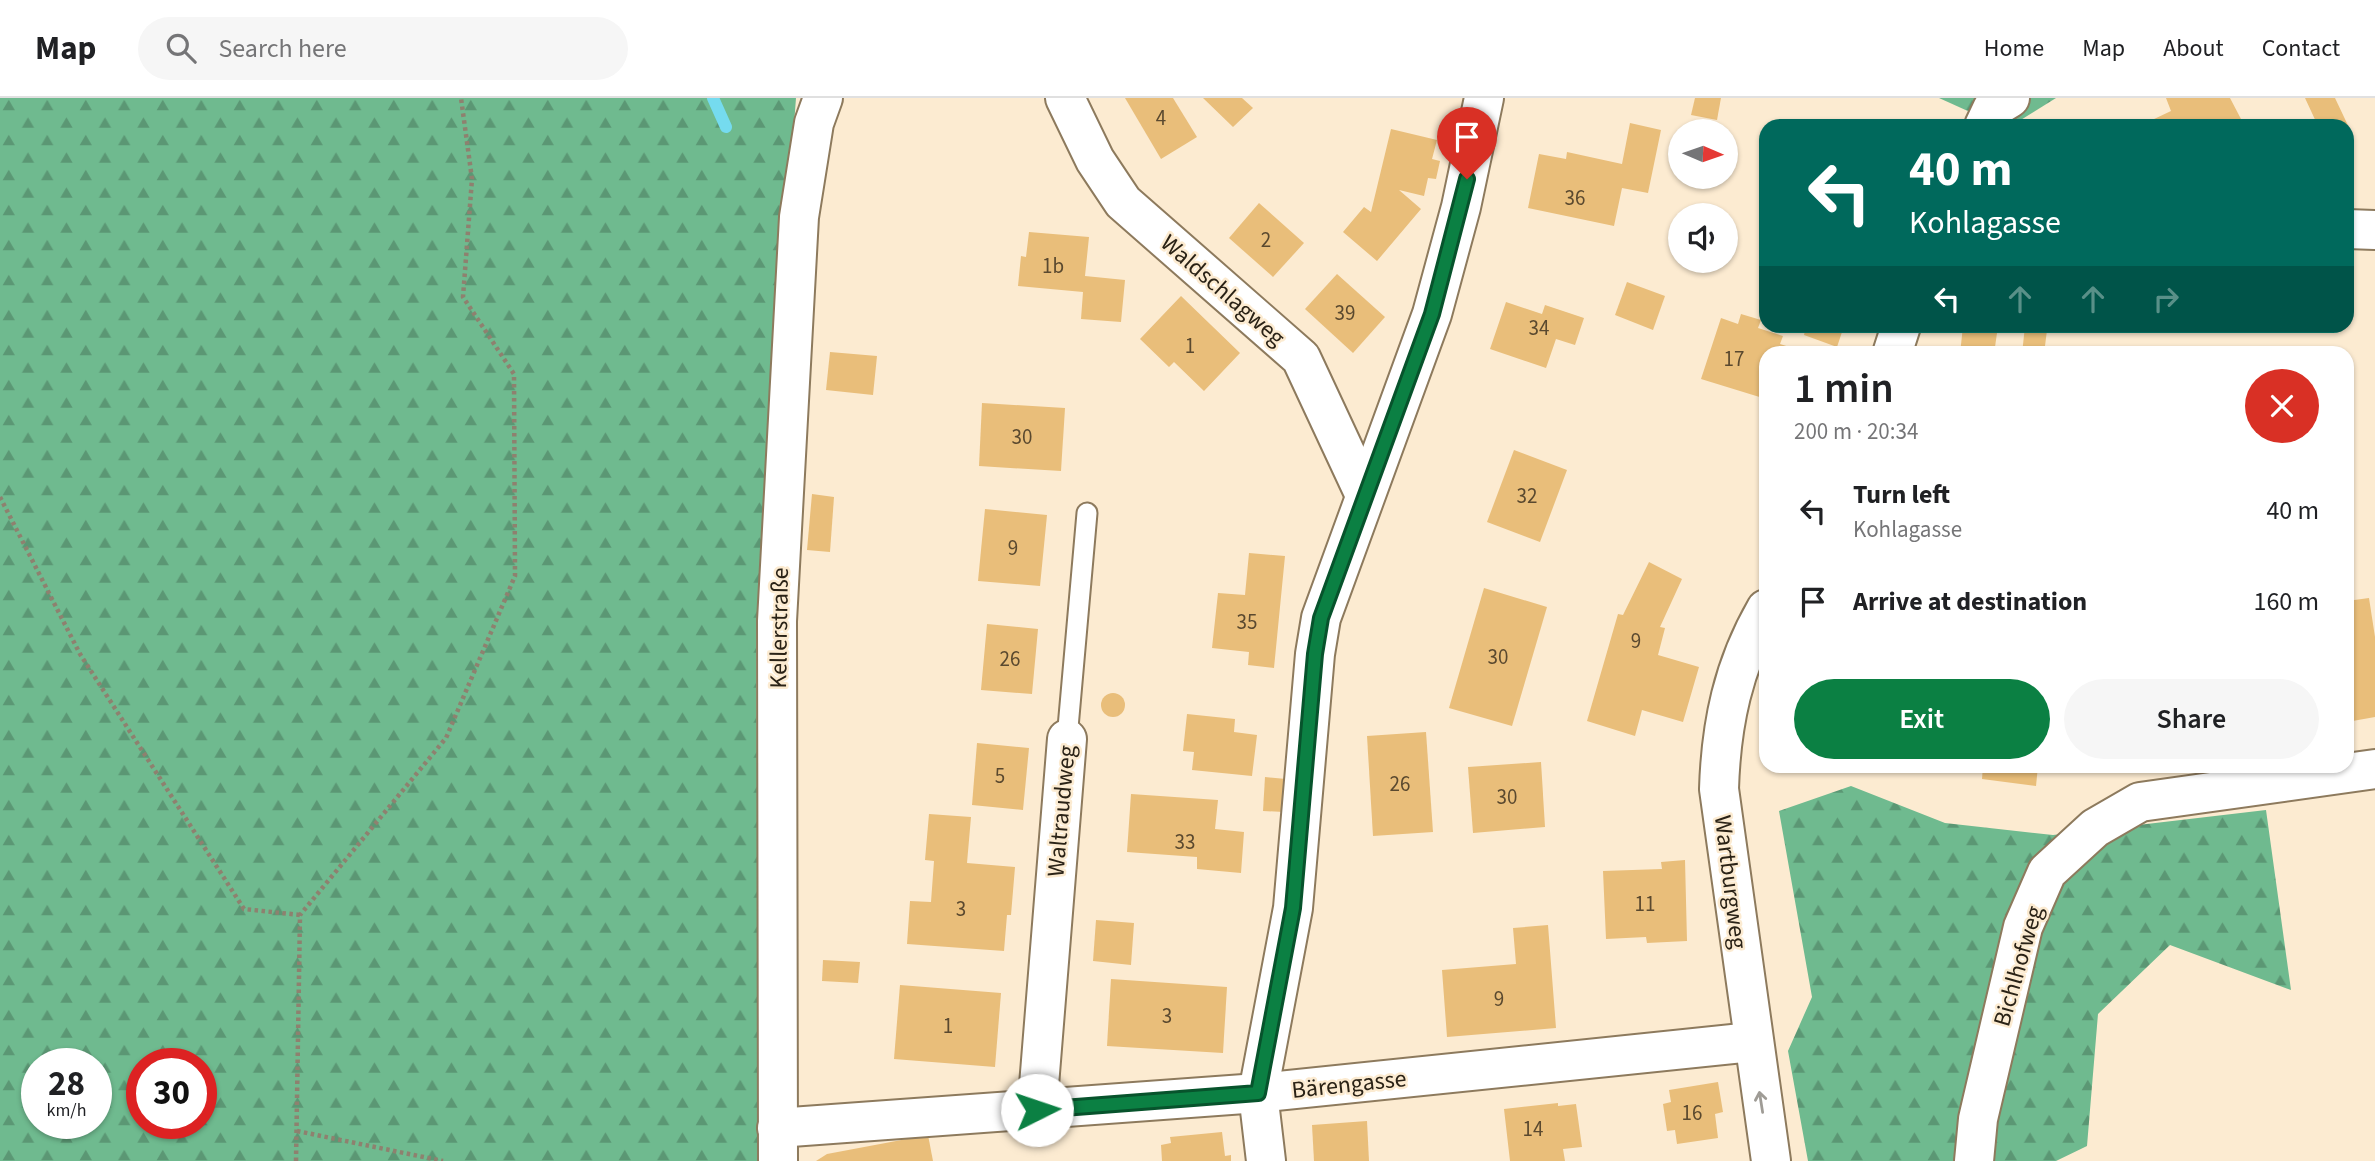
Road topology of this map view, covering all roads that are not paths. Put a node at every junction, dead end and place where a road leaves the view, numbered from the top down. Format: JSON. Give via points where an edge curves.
{"nodes":[{"id":1,"x":823,"y":98,"type":"edge"},
{"id":2,"x":1065,"y":98,"type":"edge"},
{"id":3,"x":1484,"y":98,"type":"edge"},
{"id":4,"x":2010,"y":98,"type":"edge"},
{"id":5,"x":1987,"y":119,"type":"edge"},
{"id":6,"x":2354,"y":229,"type":"edge"},
{"id":7,"x":2375,"y":230,"type":"edge"},
{"id":8,"x":1364,"y":494,"type":"junction"},
{"id":9,"x":1087,"y":513,"type":"dead end"},
{"id":10,"x":1759,"y":621,"type":"edge"},
{"id":11,"x":1067,"y":739,"type":"joint"},
{"id":12,"x":2375,"y":769,"type":"edge"},
{"id":13,"x":2354,"y":772,"type":"edge"},
{"id":14,"x":2347,"y":773,"type":"edge"},
{"id":15,"x":1752,"y":1042,"type":"junction"},
{"id":16,"x":1258,"y":1093,"type":"junction"},
{"id":17,"x":1037,"y":1110,"type":"junction"},
{"id":18,"x":778,"y":1144,"type":"edge"},
{"id":19,"x":1266,"y":1161,"type":"edge"},
{"id":20,"x":1771,"y":1161,"type":"edge"},
{"id":21,"x":1974,"y":1161,"type":"edge"}],
"edges":[{"from":1,"to":18,"type":"street","name":"Kellerstraße","via":[[814,122],[799,217],[777,621]]},
{"from":2,"to":8,"type":"street","name":"Waldschlagweg","via":[[1095,160],[1123,202],[1301,358]]},
{"from":3,"to":8,"type":"street","via":[[1432,314]]},
{"from":4,"to":5,"type":"street","via":[[1992,109]]},
{"from":6,"to":7,"type":"street"},
{"from":8,"to":16,"type":"street","via":[[1321,618],[1293,908]]},
{"from":9,"to":11,"type":"lane","name":"Waltraudweg"},
{"from":10,"to":15,"type":"street","name":"Wartburgweg","via":[[1745,645],[1720,741],[1719,789]]},
{"from":11,"to":17,"type":"street","name":"Waltraudweg"},
{"from":12,"to":13,"type":"street","name":"Bichlhofweg"},
{"from":14,"to":21,"type":"street","name":"Bichlhofweg","via":[[2140,802],[2095,828],[2048,872],[2023,927],[1979,1119]]},
{"from":15,"to":16,"type":"street","name":"Bärengasse"},
{"from":20,"to":15,"type":"street","name":"Wartburgweg","one_way":true},
{"from":16,"to":17,"type":"street","name":"Bärengasse"},
{"from":16,"to":19,"type":"street"},
{"from":17,"to":18,"type":"street","name":"Bärengasse"}]}
